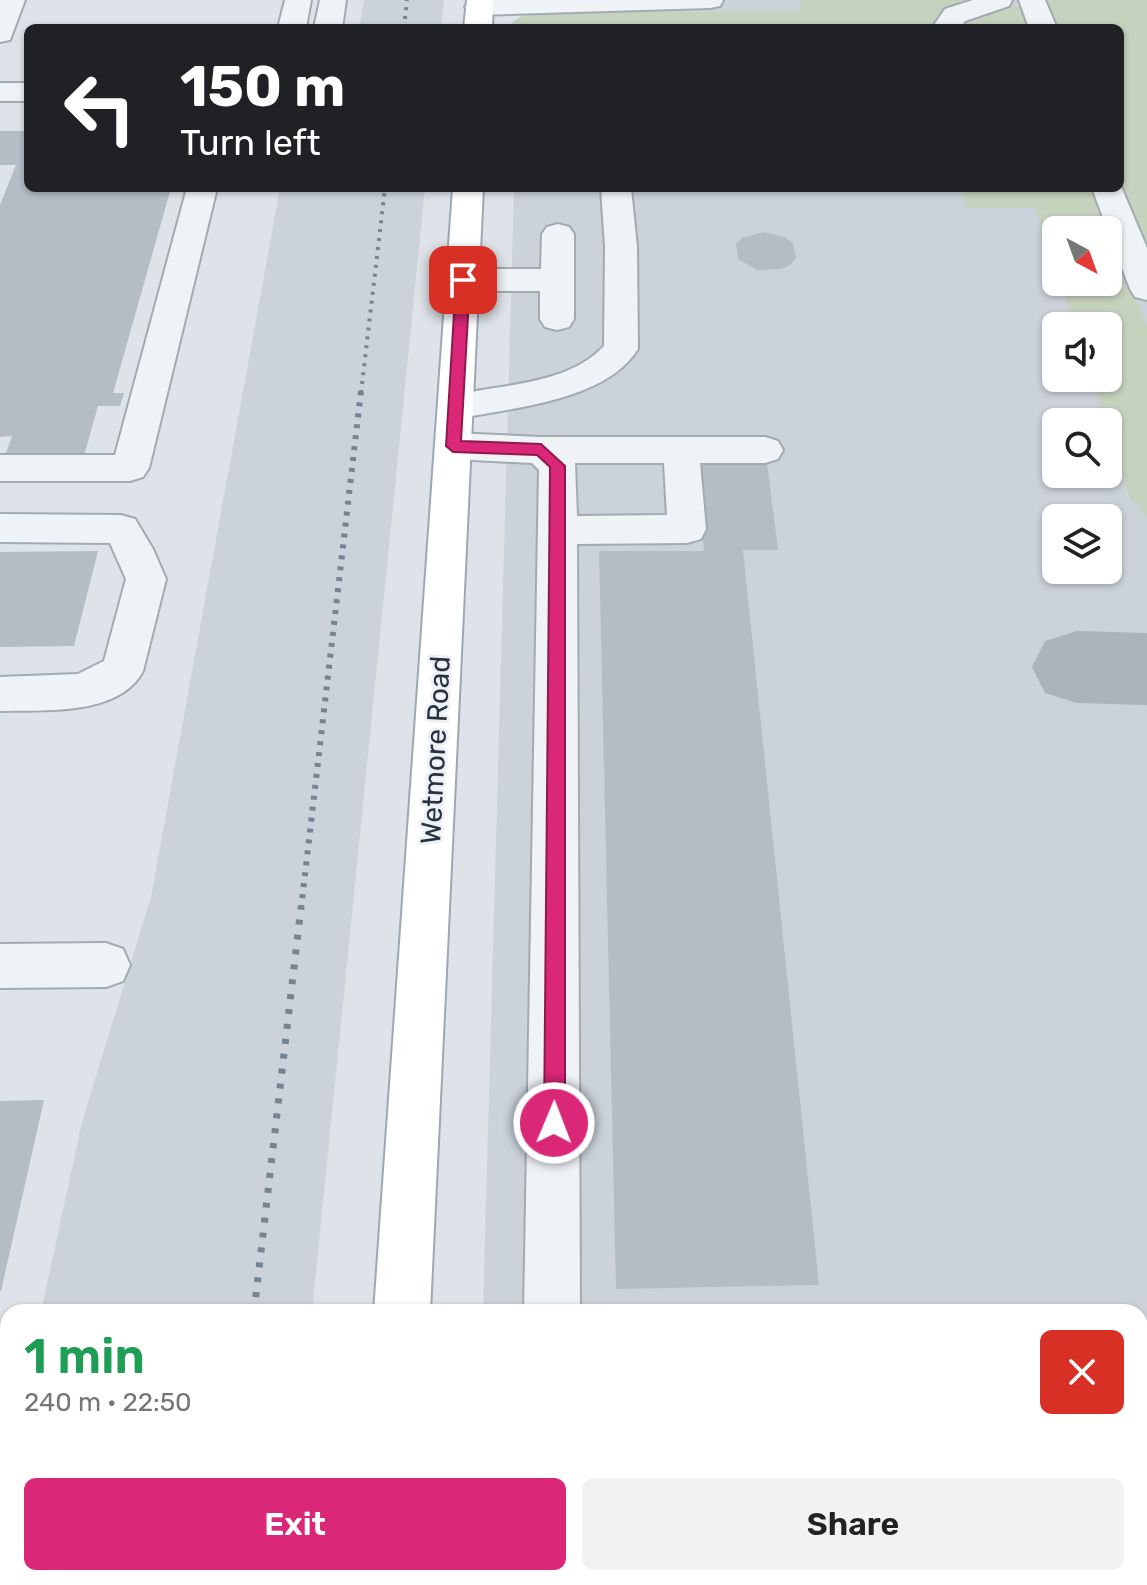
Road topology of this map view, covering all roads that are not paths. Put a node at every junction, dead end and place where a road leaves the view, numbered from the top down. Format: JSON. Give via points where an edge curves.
{"nodes":[{"id":1,"x":12,"y":0,"type":"edge"},
{"id":2,"x":298,"y":0,"type":"edge"},
{"id":3,"x":333,"y":0,"type":"edge"},
{"id":4,"x":710,"y":0,"type":"edge"},
{"id":5,"x":999,"y":0,"type":"edge"},
{"id":6,"x":1032,"y":0,"type":"edge"},
{"id":7,"x":588,"y":3,"type":"edge"},
{"id":8,"x":479,"y":12,"type":"edge"},
{"id":9,"x":293,"y":24,"type":"edge"},
{"id":10,"x":329,"y":24,"type":"edge"},
{"id":11,"x":946,"y":24,"type":"edge"},
{"id":12,"x":1041,"y":24,"type":"edge"},
{"id":13,"x":0,"y":34,"type":"edge"},
{"id":14,"x":0,"y":92,"type":"edge"},
{"id":15,"x":24,"y":92,"type":"edge"},
{"id":16,"x":0,"y":119,"type":"edge"},
{"id":17,"x":24,"y":119,"type":"edge"},
{"id":18,"x":201,"y":192,"type":"edge"},
{"id":19,"x":468,"y":192,"type":"edge"},
{"id":20,"x":616,"y":192,"type":"edge"},
{"id":21,"x":1109,"y":192,"type":"edge"},
{"id":22,"x":558,"y":234,"type":"dead end"},
{"id":23,"x":463,"y":280,"type":"junction"},
{"id":24,"x":557,"y":280,"type":"junction"},
{"id":25,"x":1147,"y":289,"type":"edge"},
{"id":26,"x":557,"y":319,"type":"dead end"},
{"id":27,"x":455,"y":426,"type":"junction"},
{"id":28,"x":541,"y":450,"type":"junction"},
{"id":29,"x":681,"y":450,"type":"junction"},
{"id":30,"x":765,"y":450,"type":"dead end"},
{"id":31,"x":0,"y":468,"type":"edge"},
{"id":32,"x":0,"y":528,"type":"edge"},
{"id":33,"x":557,"y":530,"type":"junction"},
{"id":34,"x":0,"y":694,"type":"edge"},
{"id":35,"x":106,"y":965,"type":"dead end"},
{"id":36,"x":0,"y":966,"type":"edge"},
{"id":37,"x":402,"y":1304,"type":"edge"},
{"id":38,"x":552,"y":1304,"type":"edge"}],
"edges":[{"from":1,"to":13,"type":"street"},
{"from":2,"to":9,"type":"street"},
{"from":3,"to":10,"type":"street"},
{"from":4,"to":7,"type":"street"},
{"from":5,"to":11,"type":"street","via":[[955,15]]},
{"from":6,"to":12,"type":"street"},
{"from":7,"to":8,"type":"street"},
{"from":14,"to":15,"type":"street"},
{"from":16,"to":17,"type":"street"},
{"from":18,"to":31,"type":"street","via":[[130,468]]},
{"from":19,"to":23,"type":"main road","name":"Wetmore Road"},
{"from":20,"to":27,"type":"street","via":[[621,349],[613,362]]},
{"from":21,"to":25,"type":"street"},
{"from":22,"to":24,"type":"street"},
{"from":23,"to":24,"type":"street"},
{"from":23,"to":27,"type":"main road","name":"Wetmore Road"},
{"from":24,"to":26,"type":"street"},
{"from":27,"to":28,"type":"street"},
{"from":27,"to":37,"type":"main road","name":"Wetmore Road"},
{"from":28,"to":29,"type":"street"},
{"from":28,"to":33,"type":"street","via":[[558,466]]},
{"from":29,"to":30,"type":"street"},
{"from":29,"to":33,"type":"street","via":[[687,529]]},
{"from":32,"to":34,"type":"street","via":[[121,529],[146,579],[122,671],[84,691]]},
{"from":33,"to":38,"type":"street"},
{"from":35,"to":36,"type":"street"}]}
